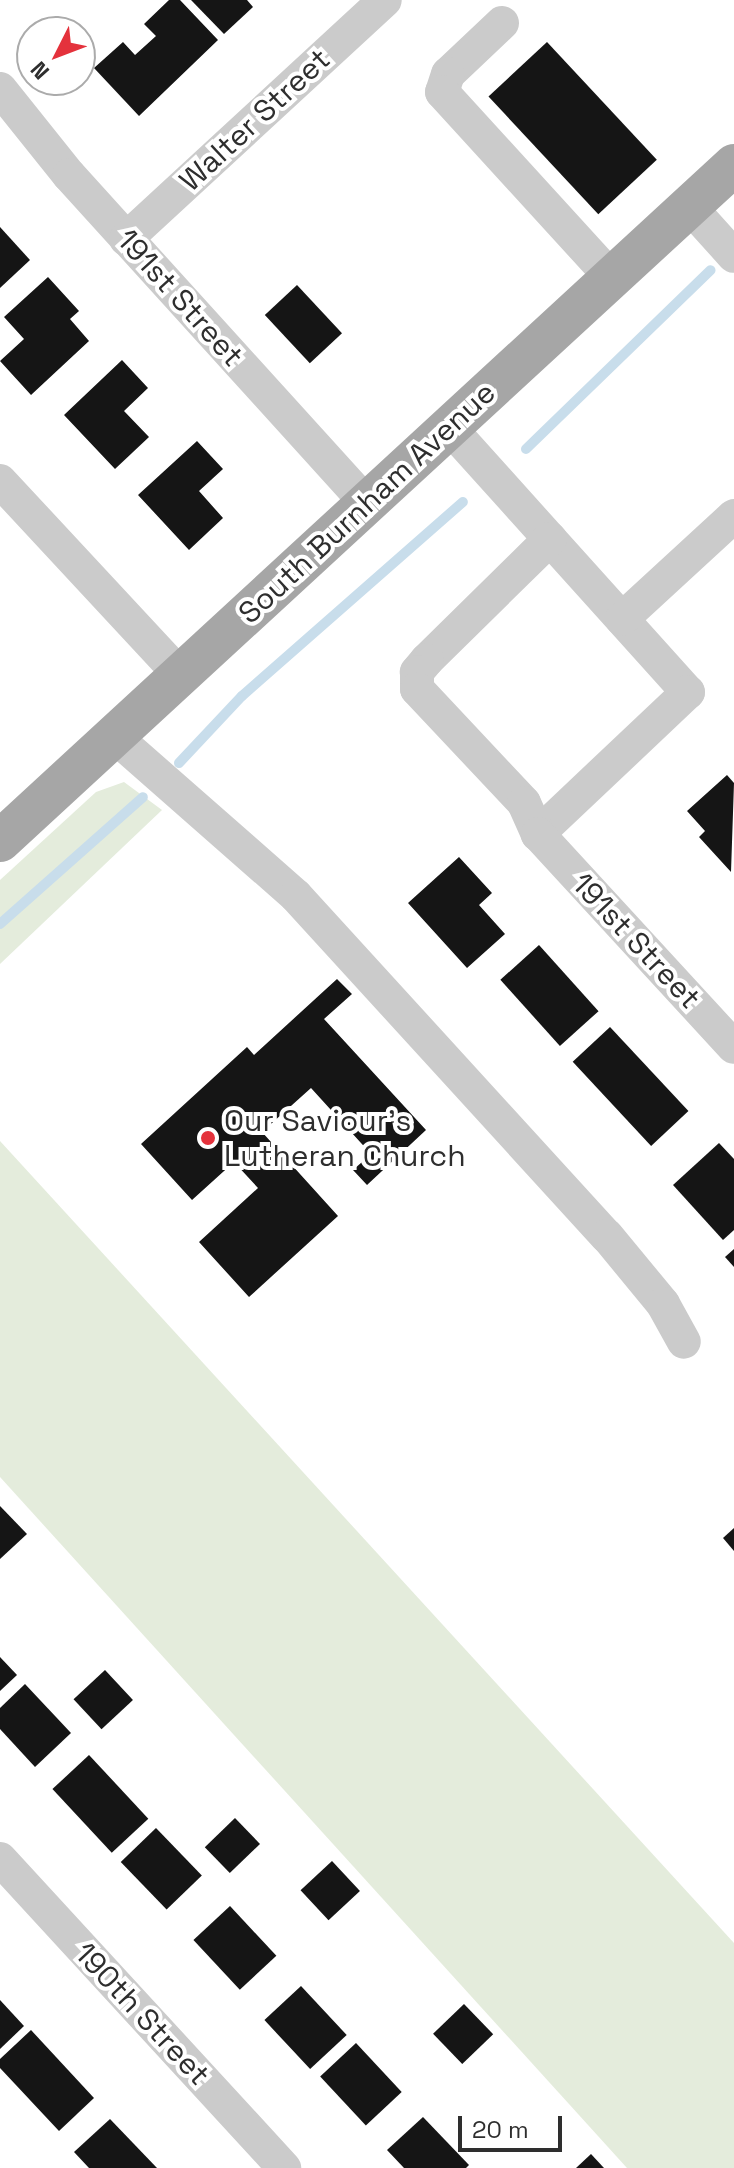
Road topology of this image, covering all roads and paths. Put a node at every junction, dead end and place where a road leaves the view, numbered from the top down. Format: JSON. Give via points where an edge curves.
{"nodes":[{"id":1,"x":385,"y":0,"type":"edge"},
{"id":2,"x":502,"y":23,"type":"dead end"},
{"id":3,"x":0,"y":89,"type":"edge"},
{"id":4,"x":734,"y":165,"type":"edge"},
{"id":5,"x":689,"y":206,"type":"junction"},
{"id":6,"x":126,"y":239,"type":"junction"},
{"id":7,"x":734,"y":256,"type":"edge"},
{"id":8,"x":611,"y":277,"type":"junction"},
{"id":9,"x":449,"y":427,"type":"junction"},
{"id":10,"x":0,"y":481,"type":"edge"},
{"id":11,"x":366,"y":503,"type":"junction"},
{"id":12,"x":734,"y":516,"type":"edge"},
{"id":13,"x":550,"y":539,"type":"junction"},
{"id":14,"x":622,"y":619,"type":"junction"},
{"id":15,"x":180,"y":675,"type":"junction"},
{"id":16,"x":114,"y":736,"type":"junction"},
{"id":17,"x":538,"y":834,"type":"junction"},
{"id":18,"x":0,"y":841,"type":"edge"},
{"id":19,"x":734,"y":1047,"type":"edge"},
{"id":20,"x":684,"y":1342,"type":"dead end"},
{"id":21,"x":0,"y":1859,"type":"edge"},
{"id":22,"x":284,"y":2168,"type":"edge"}],
"edges":[{"from":1,"to":6,"type":"street","name":"Walter Street"},
{"from":2,"to":8,"type":"street","via":[[448,74],[442,92]]},
{"from":3,"to":6,"type":"street","name":"191st Street"},
{"from":4,"to":5,"type":"main road","name":"South Burnham Avenue"},
{"from":5,"to":7,"type":"street"},
{"from":5,"to":8,"type":"main road","name":"South Burnham Avenue"},
{"from":6,"to":11,"type":"street","name":"191st Street"},
{"from":8,"to":9,"type":"main road","name":"South Burnham Avenue"},
{"from":9,"to":11,"type":"main road","name":"South Burnham Avenue"},
{"from":9,"to":13,"type":"street"},
{"from":10,"to":15,"type":"street"},
{"from":11,"to":15,"type":"main road","name":"South Burnham Avenue"},
{"from":12,"to":14,"type":"street"},
{"from":13,"to":14,"type":"street"},
{"from":13,"to":17,"type":"street","name":"191st Street","via":[[417,672],[417,689],[424,700],[524,803]]},
{"from":14,"to":17,"type":"street","via":[[688,692]]},
{"from":15,"to":16,"type":"main road","name":"South Burnham Avenue"},
{"from":16,"to":18,"type":"main road","name":"South Burnham Avenue"},
{"from":16,"to":20,"type":"street","via":[[296,896],[607,1236],[663,1304]]},
{"from":17,"to":19,"type":"street","name":"191st Street"},
{"from":21,"to":22,"type":"street","name":"190th Street"}]}
